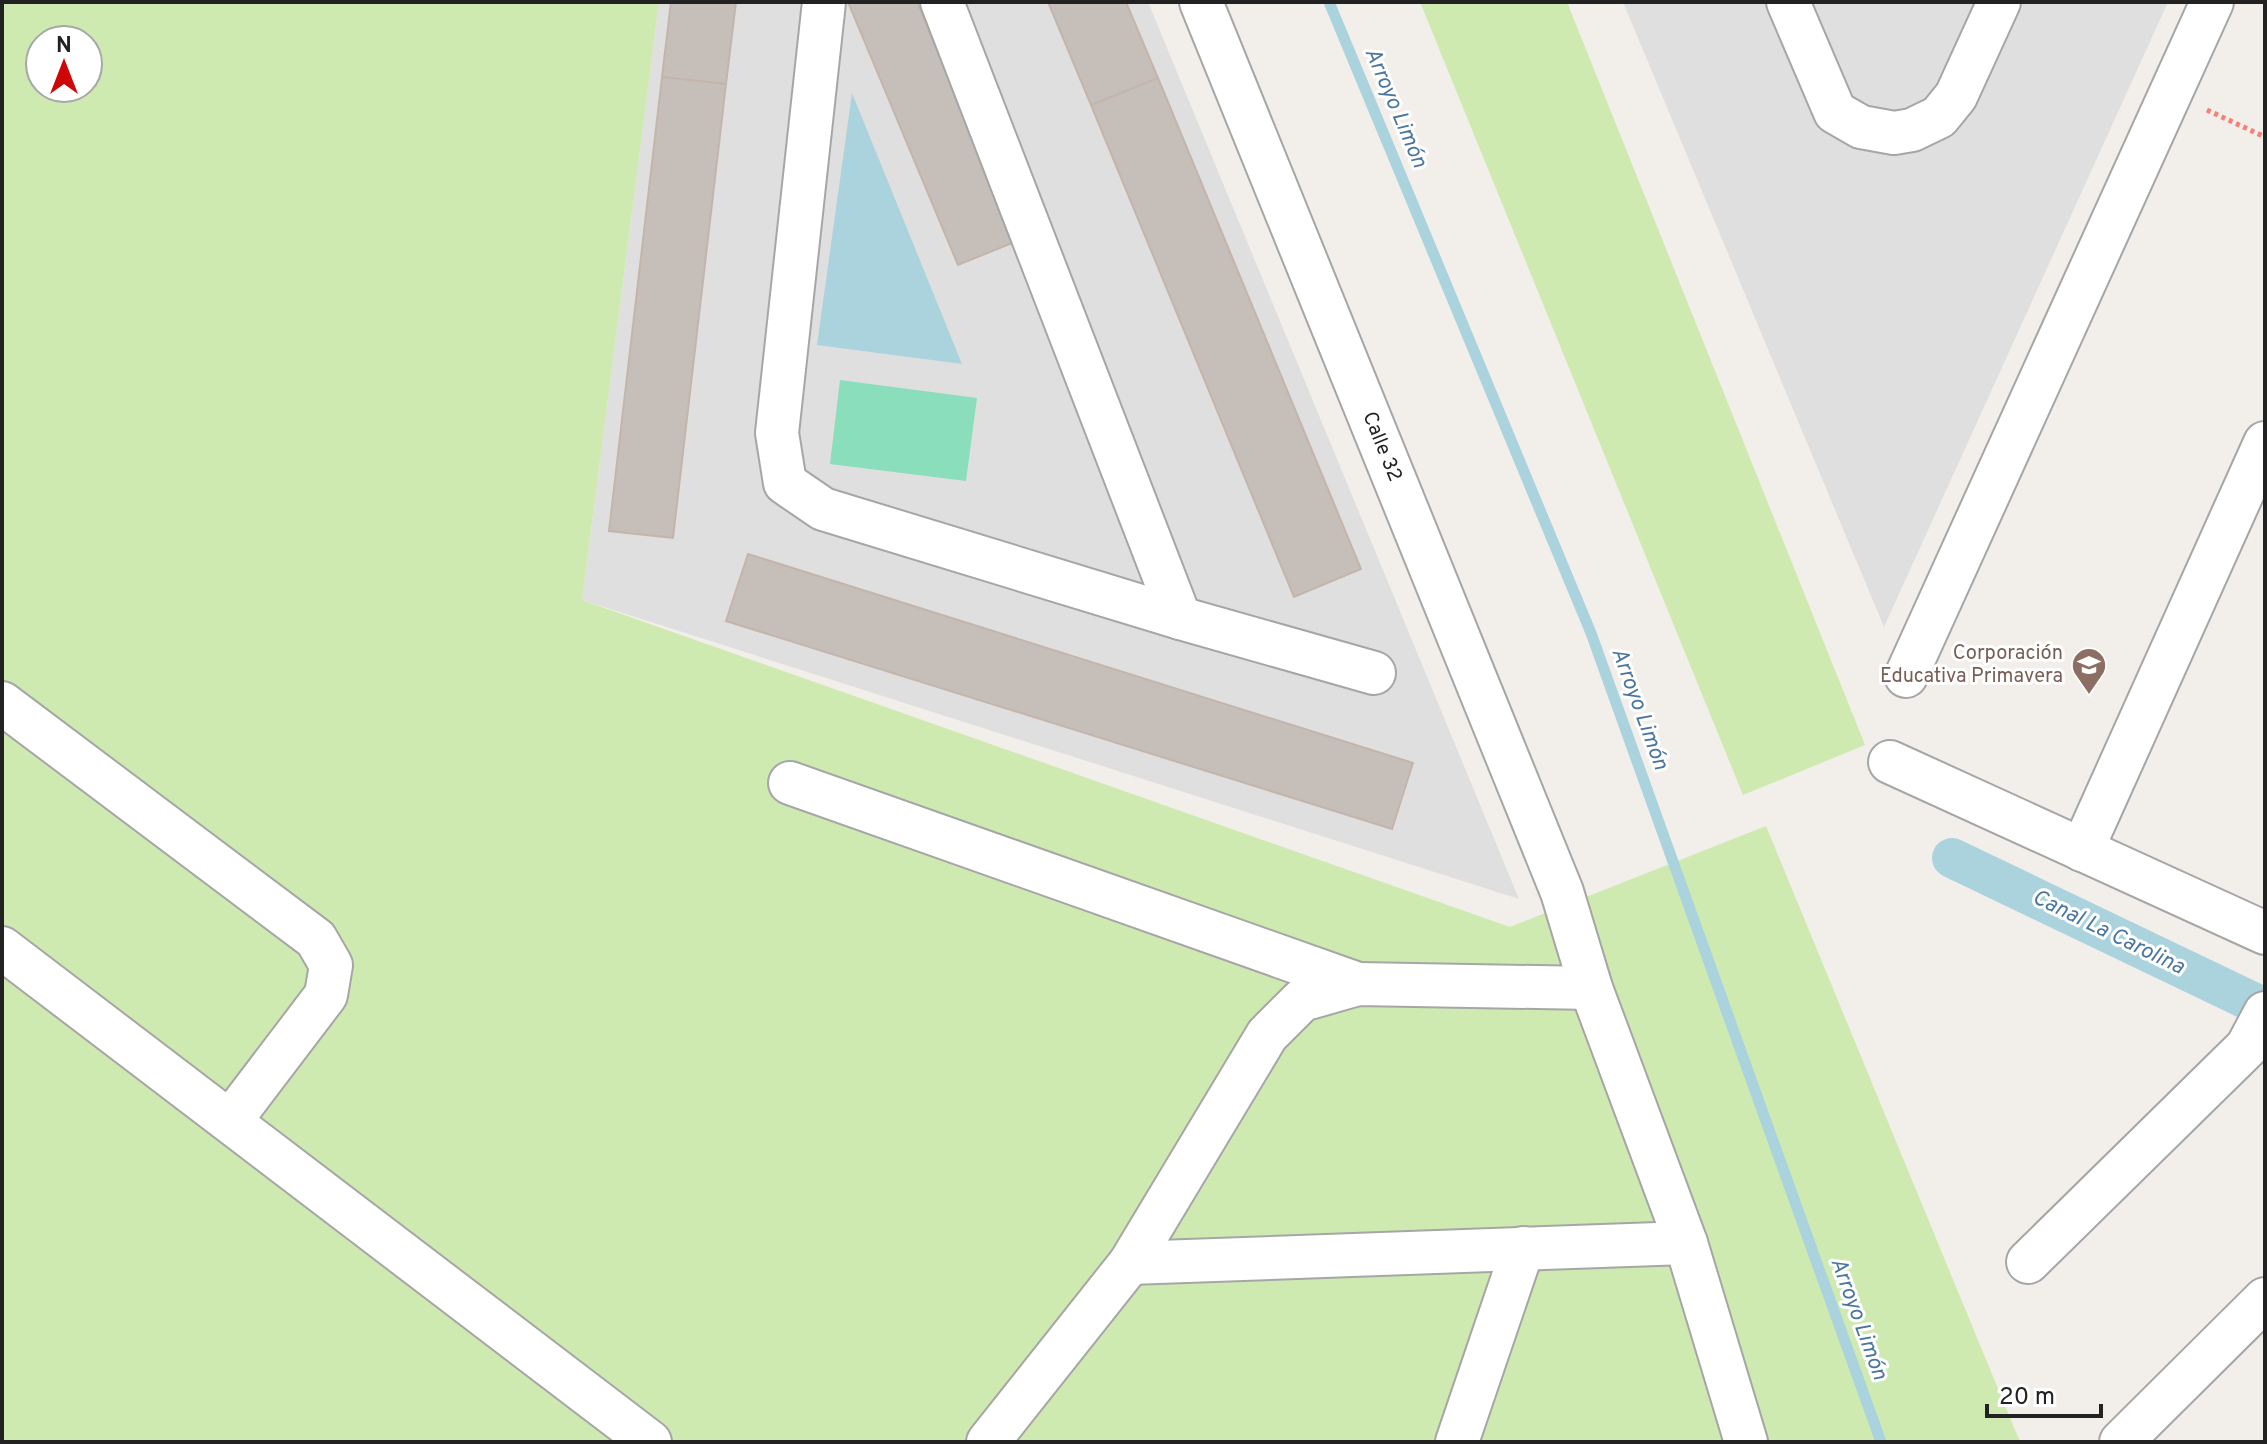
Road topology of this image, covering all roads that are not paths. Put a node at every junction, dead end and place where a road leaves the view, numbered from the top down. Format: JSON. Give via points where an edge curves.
{"nodes":[{"id":1,"x":824,"y":2,"type":"edge"},
{"id":2,"x":942,"y":2,"type":"edge"},
{"id":3,"x":1201,"y":2,"type":"edge"},
{"id":4,"x":1788,"y":2,"type":"edge"},
{"id":5,"x":1999,"y":2,"type":"edge"},
{"id":6,"x":2212,"y":2,"type":"edge"},
{"id":7,"x":2265,"y":443,"type":"edge"},
{"id":8,"x":1180,"y":618,"type":"junction"},
{"id":9,"x":1374,"y":673,"type":"dead end"},
{"id":10,"x":1906,"y":676,"type":"dead end"},
{"id":11,"x":2,"y":703,"type":"edge"},
{"id":12,"x":1890,"y":762,"type":"dead end"},
{"id":13,"x":790,"y":783,"type":"dead end"},
{"id":14,"x":2082,"y":850,"type":"junction"},
{"id":15,"x":2264,"y":931,"type":"edge"},
{"id":16,"x":2,"y":948,"type":"edge"},
{"id":17,"x":1358,"y":984,"type":"junction"},
{"id":18,"x":1591,"y":988,"type":"junction"},
{"id":19,"x":2256,"y":1030,"type":"edge"},
{"id":20,"x":231,"y":1120,"type":"junction"},
{"id":21,"x":1686,"y":1243,"type":"junction"},
{"id":22,"x":1523,"y":1248,"type":"junction"},
{"id":23,"x":2028,"y":1262,"type":"dead end"},
{"id":24,"x":1130,"y":1263,"type":"junction"},
{"id":25,"x":2265,"y":1299,"type":"edge"},
{"id":26,"x":650,"y":1442,"type":"edge"},
{"id":27,"x":988,"y":1442,"type":"edge"},
{"id":28,"x":1457,"y":1442,"type":"edge"},
{"id":29,"x":1746,"y":1442,"type":"edge"},
{"id":30,"x":2121,"y":1442,"type":"edge"}],
"edges":[{"from":1,"to":8,"type":"street","via":[[777,433],[785,483],[823,509]]},
{"from":2,"to":8,"type":"street"},
{"from":3,"to":18,"type":"street","name":"Calle 32","via":[[1562,892]]},
{"from":4,"to":5,"type":"street","via":[[1835,112],[1861,127],[1894,133],[1939,117],[1956,96]]},
{"from":6,"to":10,"type":"street"},
{"from":7,"to":14,"type":"street"},
{"from":8,"to":9,"type":"street"},
{"from":11,"to":20,"type":"street","via":[[316,939],[331,965],[326,995]]},
{"from":12,"to":14,"type":"street"},
{"from":13,"to":17,"type":"street"},
{"from":14,"to":15,"type":"street"},
{"from":16,"to":20,"type":"street"},
{"from":17,"to":18,"type":"street"},
{"from":17,"to":24,"type":"street","via":[[1302,1000],[1267,1035]]},
{"from":18,"to":21,"type":"street","name":"Calle 32"},
{"from":19,"to":23,"type":"street"},
{"from":20,"to":26,"type":"street"},
{"from":21,"to":22,"type":"street"},
{"from":21,"to":29,"type":"street","name":"Calle 32"},
{"from":22,"to":24,"type":"street"},
{"from":22,"to":28,"type":"street"},
{"from":24,"to":27,"type":"street"},
{"from":25,"to":30,"type":"street"}]}
